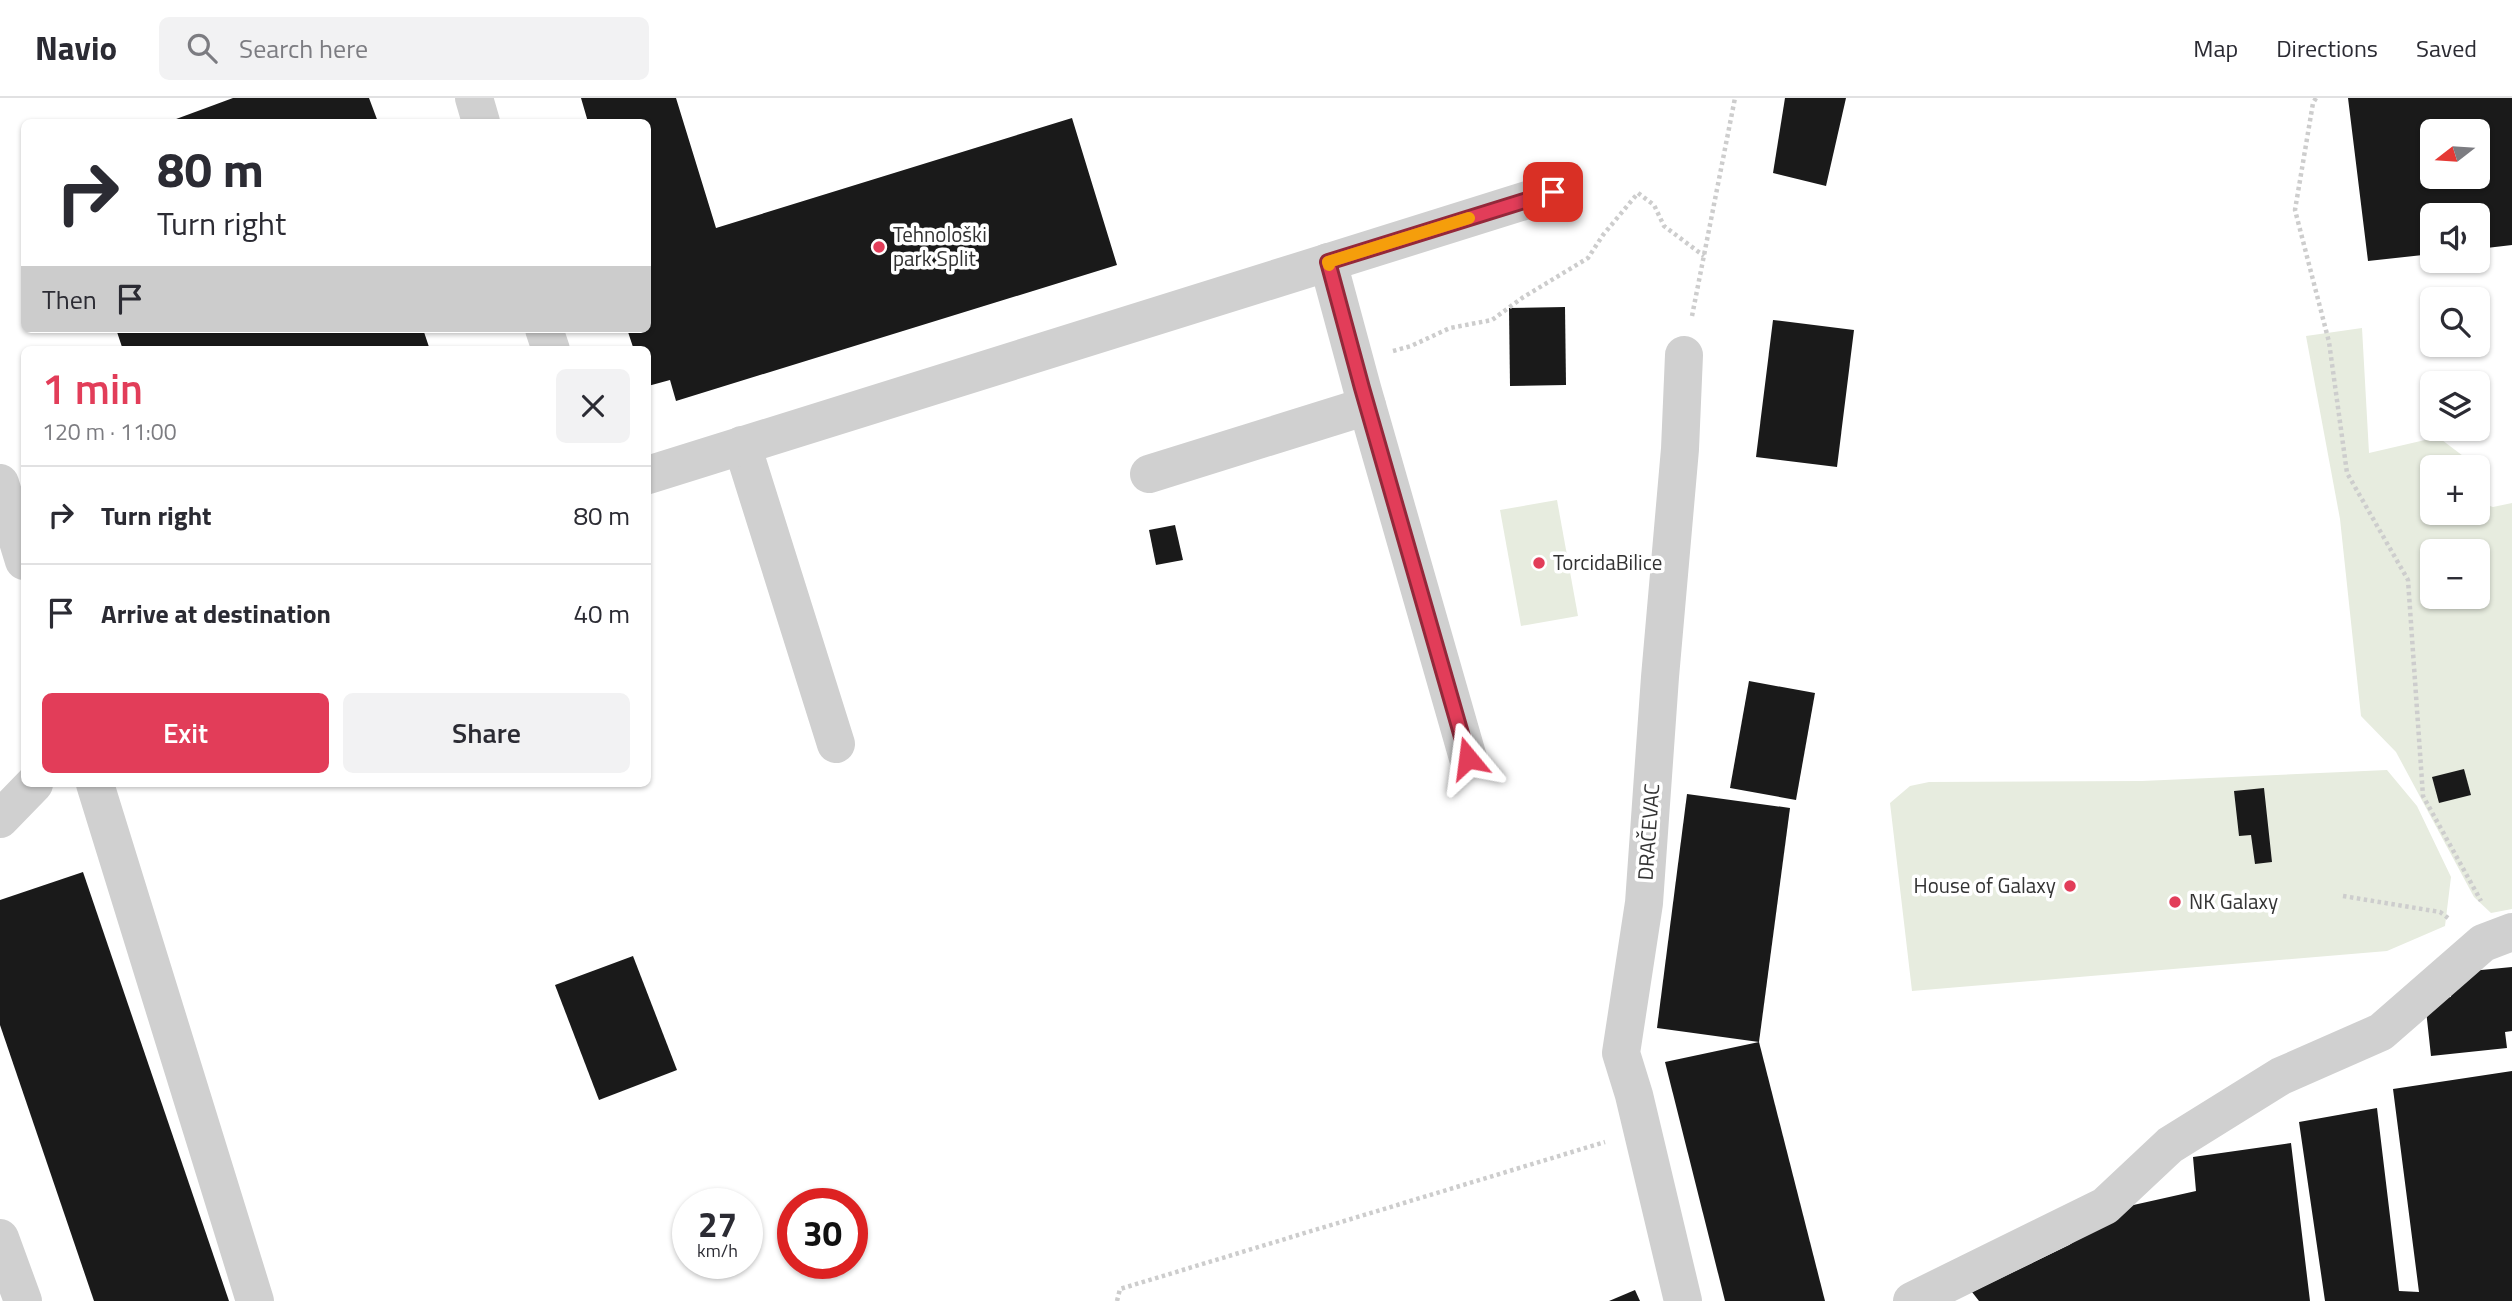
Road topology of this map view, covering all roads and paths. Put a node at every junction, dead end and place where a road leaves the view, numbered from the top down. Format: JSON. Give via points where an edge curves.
{"nodes":[{"id":1,"x":474,"y":98,"type":"edge"},
{"id":2,"x":1735,"y":98,"type":"edge"},
{"id":3,"x":2316,"y":98,"type":"edge"},
{"id":4,"x":480,"y":119,"type":"edge"},
{"id":5,"x":1553,"y":192,"type":"dead end"},
{"id":6,"x":1704,"y":256,"type":"junction"},
{"id":7,"x":1328,"y":262,"type":"junction"},
{"id":8,"x":1684,"y":355,"type":"joint"},
{"id":9,"x":1355,"y":363,"type":"junction"},
{"id":10,"x":1367,"y":405,"type":"junction"},
{"id":11,"x":742,"y":445,"type":"junction"},
{"id":12,"x":651,"y":474,"type":"edge"},
{"id":13,"x":1149,"y":474,"type":"dead end"},
{"id":14,"x":0,"y":483,"type":"edge"},
{"id":15,"x":21,"y":551,"type":"edge"},
{"id":16,"x":836,"y":744,"type":"dead end"},
{"id":17,"x":1468,"y":758,"type":"dead end"},
{"id":18,"x":31,"y":787,"type":"edge"},
{"id":19,"x":96,"y":787,"type":"edge"},
{"id":20,"x":0,"y":818,"type":"edge"},
{"id":21,"x":2343,"y":896,"type":"dead end"},
{"id":22,"x":2498,"y":937,"type":"edge"},
{"id":23,"x":1643,"y":1131,"type":"junction"},
{"id":24,"x":0,"y":1238,"type":"edge"},
{"id":25,"x":23,"y":1301,"type":"edge"},
{"id":26,"x":255,"y":1301,"type":"edge"},
{"id":27,"x":1117,"y":1301,"type":"edge"},
{"id":28,"x":1683,"y":1301,"type":"edge"},
{"id":29,"x":1912,"y":1301,"type":"edge"}],
"edges":[{"from":1,"to":4,"type":"street"},
{"from":2,"to":6,"type":"path"},
{"from":3,"to":22,"type":"path","via":[[2295,210],[2329,342],[2347,473],[2408,580],[2423,796]]},
{"from":5,"to":7,"type":"street"},
{"from":6,"to":8,"type":"path"},
{"from":6,"to":9,"type":"path","via":[[1664,226],[1654,205],[1638,193],[1588,258],[1492,320],[1450,328]]},
{"from":7,"to":9,"type":"street"},
{"from":7,"to":11,"type":"street"},
{"from":8,"to":23,"type":"street","name":"DRAČEVAC","via":[[1644,903],[1621,1053]]},
{"from":9,"to":10,"type":"street"},
{"from":10,"to":13,"type":"street"},
{"from":10,"to":17,"type":"street"},
{"from":11,"to":12,"type":"street"},
{"from":11,"to":16,"type":"street"},
{"from":14,"to":15,"type":"street"},
{"from":18,"to":20,"type":"street"},
{"from":19,"to":26,"type":"street"},
{"from":21,"to":22,"type":"path","via":[[2440,912]]},
{"from":22,"to":29,"type":"street","via":[[2381,1031],[2281,1076],[2170,1145],[2105,1206]]},
{"from":23,"to":27,"type":"path","via":[[1120,1289]]},
{"from":23,"to":28,"type":"street","name":"DRAČEVAC"},
{"from":24,"to":25,"type":"street"}]}
